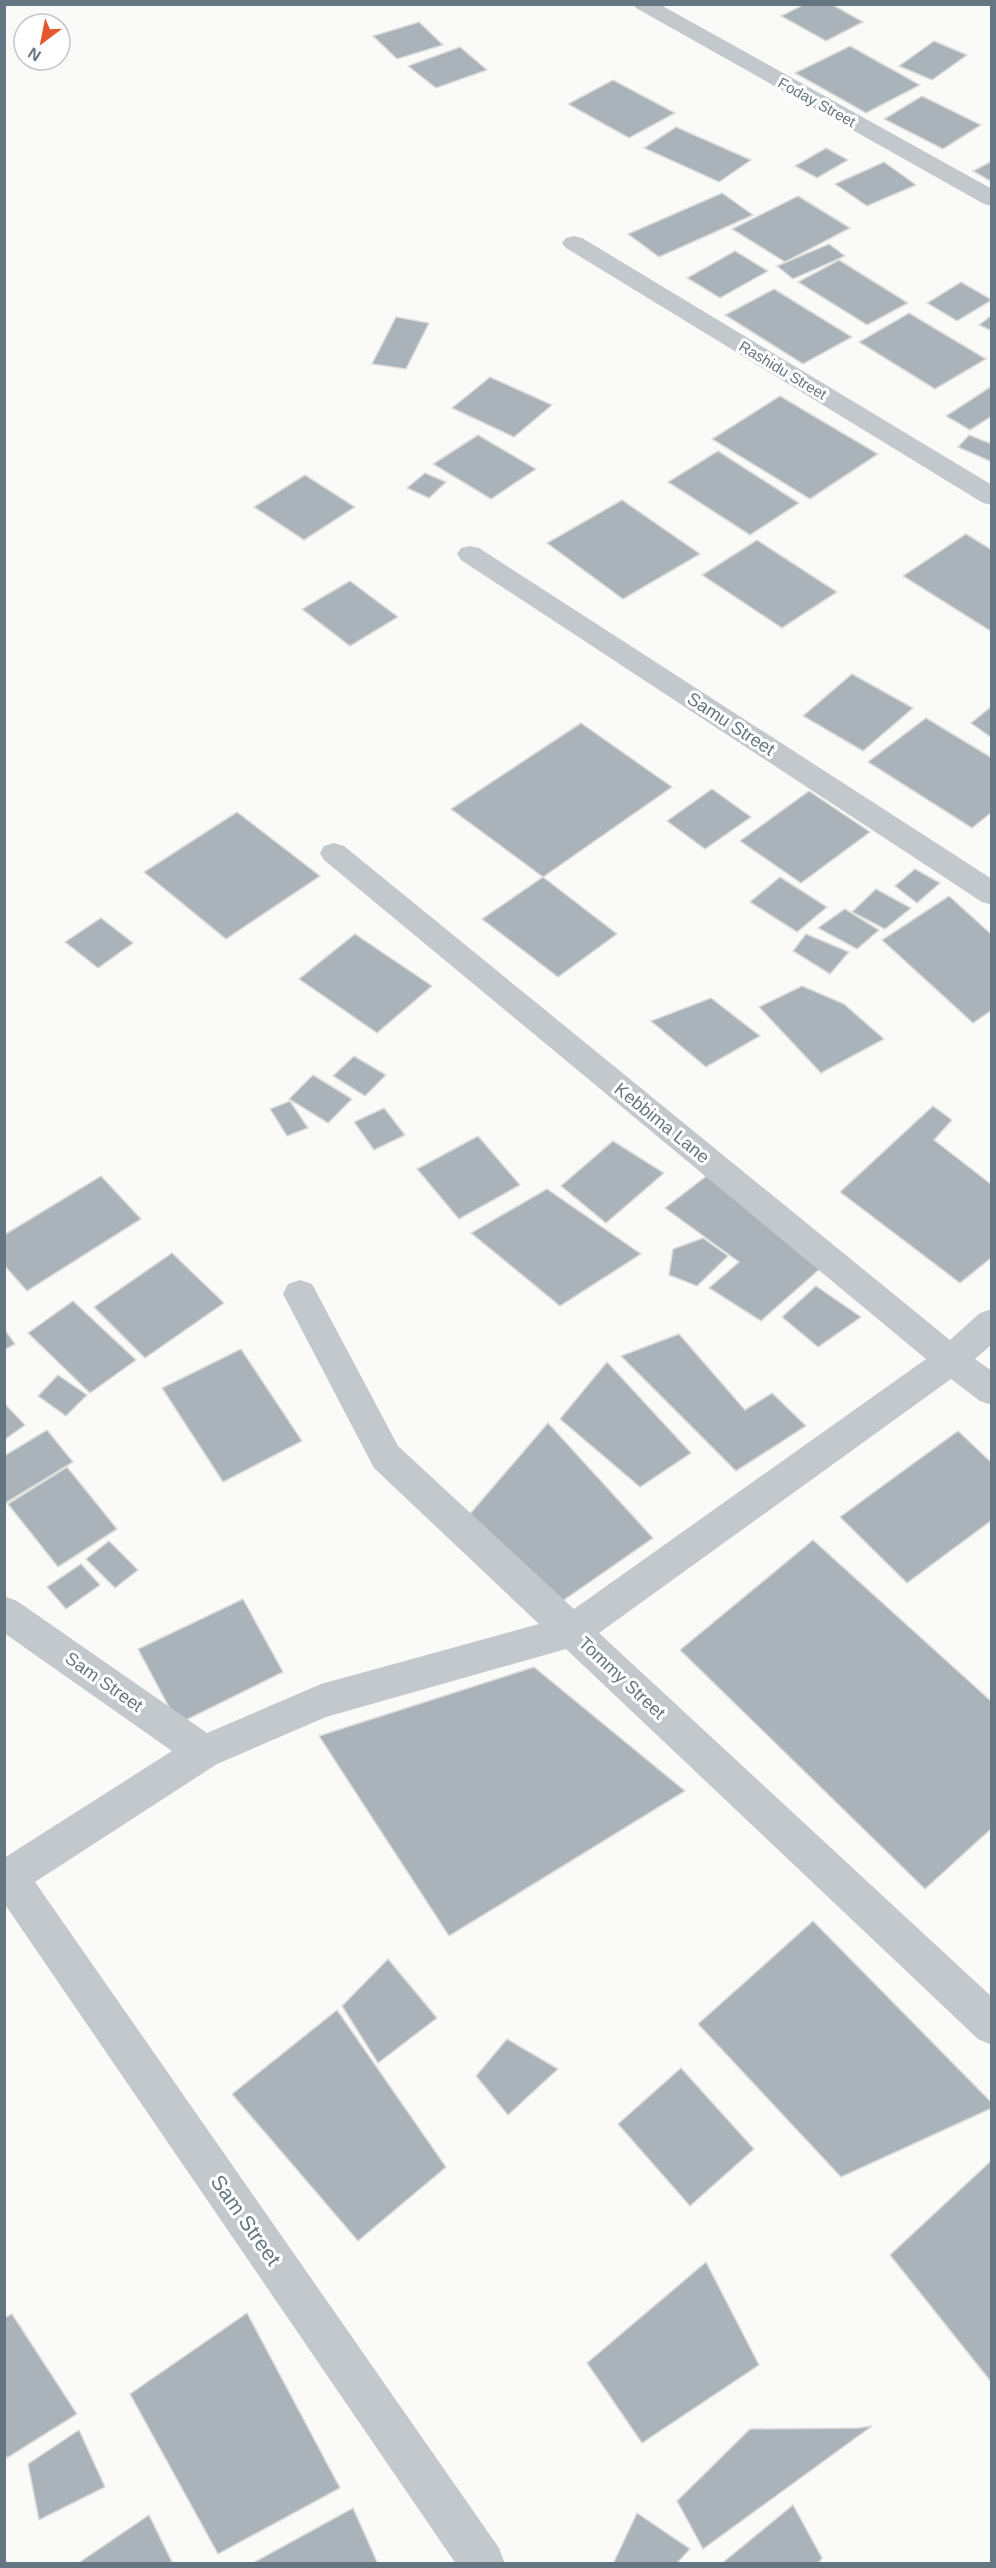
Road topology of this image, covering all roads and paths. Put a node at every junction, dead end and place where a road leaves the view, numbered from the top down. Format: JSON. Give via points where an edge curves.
{"nodes":[{"id":1,"x":643,"y":4,"type":"edge"},
{"id":2,"x":992,"y":199,"type":"edge"},
{"id":3,"x":574,"y":243,"type":"dead end"},
{"id":4,"x":992,"y":497,"type":"edge"},
{"id":5,"x":470,"y":554,"type":"dead end"},
{"id":6,"x":334,"y":853,"type":"dead end"},
{"id":7,"x":992,"y":894,"type":"edge"},
{"id":8,"x":300,"y":1294,"type":"dead end"},
{"id":9,"x":992,"y":1323,"type":"edge"},
{"id":10,"x":951,"y":1360,"type":"junction"},
{"id":11,"x":992,"y":1391,"type":"edge"},
{"id":12,"x":4,"y":1612,"type":"edge"},
{"id":13,"x":572,"y":1631,"type":"junction"},
{"id":14,"x":204,"y":1752,"type":"junction"},
{"id":15,"x":7,"y":1878,"type":"edge"},
{"id":16,"x":992,"y":2025,"type":"edge"},
{"id":17,"x":483,"y":2564,"type":"edge"}],
"edges":[{"from":1,"to":2,"type":"street","name":"Foday Street"},
{"from":3,"to":4,"type":"street","name":"Rashidu Street"},
{"from":5,"to":7,"type":"street","name":"Samu Street"},
{"from":6,"to":10,"type":"street","name":"Kebbima Lane"},
{"from":8,"to":13,"type":"street","name":"Tommy Street","via":[[386,1457]]},
{"from":9,"to":10,"type":"street"},
{"from":10,"to":11,"type":"street","name":"Kebbima Lane"},
{"from":10,"to":13,"type":"street"},
{"from":12,"to":14,"type":"street","name":"Sam Street"},
{"from":13,"to":14,"type":"street","via":[[321,1701]]},
{"from":13,"to":16,"type":"street","name":"Tommy Street"},
{"from":14,"to":15,"type":"street"},
{"from":15,"to":17,"type":"street","name":"Sam Street"}]}
